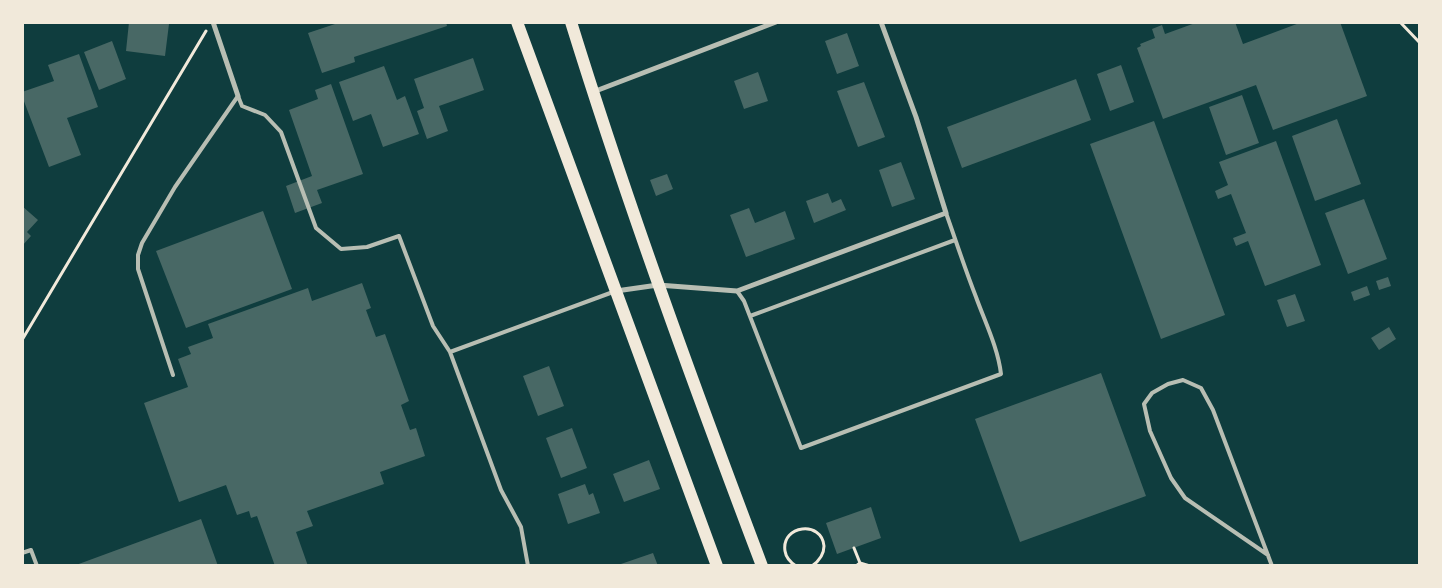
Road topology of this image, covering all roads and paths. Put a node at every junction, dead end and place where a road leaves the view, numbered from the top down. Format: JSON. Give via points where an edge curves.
{"nodes":[{"id":1,"x":213,"y":22,"type":"edge"},
{"id":2,"x":517,"y":22,"type":"edge"},
{"id":3,"x":571,"y":22,"type":"edge"},
{"id":4,"x":776,"y":22,"type":"edge"},
{"id":5,"x":881,"y":22,"type":"edge"},
{"id":6,"x":1400,"y":22,"type":"edge"},
{"id":7,"x":206,"y":31,"type":"dead end"},
{"id":8,"x":1420,"y":43,"type":"edge"},
{"id":9,"x":593,"y":92,"type":"junction"},
{"id":10,"x":238,"y":96,"type":"junction"},
{"id":11,"x":946,"y":213,"type":"junction"},
{"id":12,"x":955,"y":240,"type":"junction"},
{"id":13,"x":658,"y":285,"type":"junction"},
{"id":14,"x":615,"y":291,"type":"junction"},
{"id":15,"x":737,"y":291,"type":"junction"},
{"id":16,"x":750,"y":316,"type":"junction"},
{"id":17,"x":22,"y":340,"type":"edge"},
{"id":18,"x":450,"y":352,"type":"junction"},
{"id":19,"x":173,"y":375,"type":"dead end"},
{"id":20,"x":854,"y":548,"type":"dead end"},
{"id":21,"x":22,"y":553,"type":"edge"},
{"id":22,"x":1268,"y":555,"type":"junction"},
{"id":23,"x":860,"y":563,"type":"junction"},
{"id":24,"x":813,"y":565,"type":"edge"},
{"id":25,"x":37,"y":566,"type":"edge"},
{"id":26,"x":528,"y":566,"type":"edge"},
{"id":27,"x":718,"y":566,"type":"edge"},
{"id":28,"x":762,"y":566,"type":"edge"},
{"id":29,"x":796,"y":566,"type":"edge"},
{"id":30,"x":856,"y":566,"type":"edge"},
{"id":31,"x":870,"y":566,"type":"edge"},
{"id":32,"x":1272,"y":566,"type":"edge"}],
"edges":[{"from":1,"to":10,"type":"street"},
{"from":2,"to":14,"type":"main road"},
{"from":3,"to":9,"type":"main road"},
{"from":4,"to":9,"type":"street"},
{"from":5,"to":11,"type":"street","via":[[916,117]]},
{"from":6,"to":8,"type":"path"},
{"from":7,"to":17,"type":"path"},
{"from":9,"to":13,"type":"main road"},
{"from":10,"to":18,"type":"lane","via":[[242,106],[265,115],[281,132],[316,228],[341,249],[367,247],[399,236],[433,326]]},
{"from":10,"to":19,"type":"lane","via":[[175,187],[138,255],[138,269]]},
{"from":11,"to":12,"type":"lane"},
{"from":11,"to":15,"type":"street"},
{"from":12,"to":16,"type":"lane"},
{"from":12,"to":16,"type":"lane","via":[[990,334],[1001,374],[801,448]]},
{"from":13,"to":14,"type":"street"},
{"from":13,"to":15,"type":"street"},
{"from":13,"to":28,"type":"main road"},
{"from":14,"to":18,"type":"lane"},
{"from":14,"to":27,"type":"main road"},
{"from":15,"to":16,"type":"lane"},
{"from":18,"to":26,"type":"lane","via":[[501,490],[521,527]]},
{"from":20,"to":23,"type":"path"},
{"from":21,"to":25,"type":"lane","via":[[31,550]]},
{"from":22,"to":22,"type":"lane","via":[[1213,410],[1201,388],[1183,380],[1152,393],[1144,404],[1150,432],[1171,478],[1185,498]]},
{"from":22,"to":32,"type":"lane"},
{"from":23,"to":30,"type":"path"},
{"from":23,"to":31,"type":"path"},
{"from":24,"to":29,"type":"path","via":[[821,558],[824,547],[820,536],[805,528],[793,531],[785,541],[786,554]]}]}
